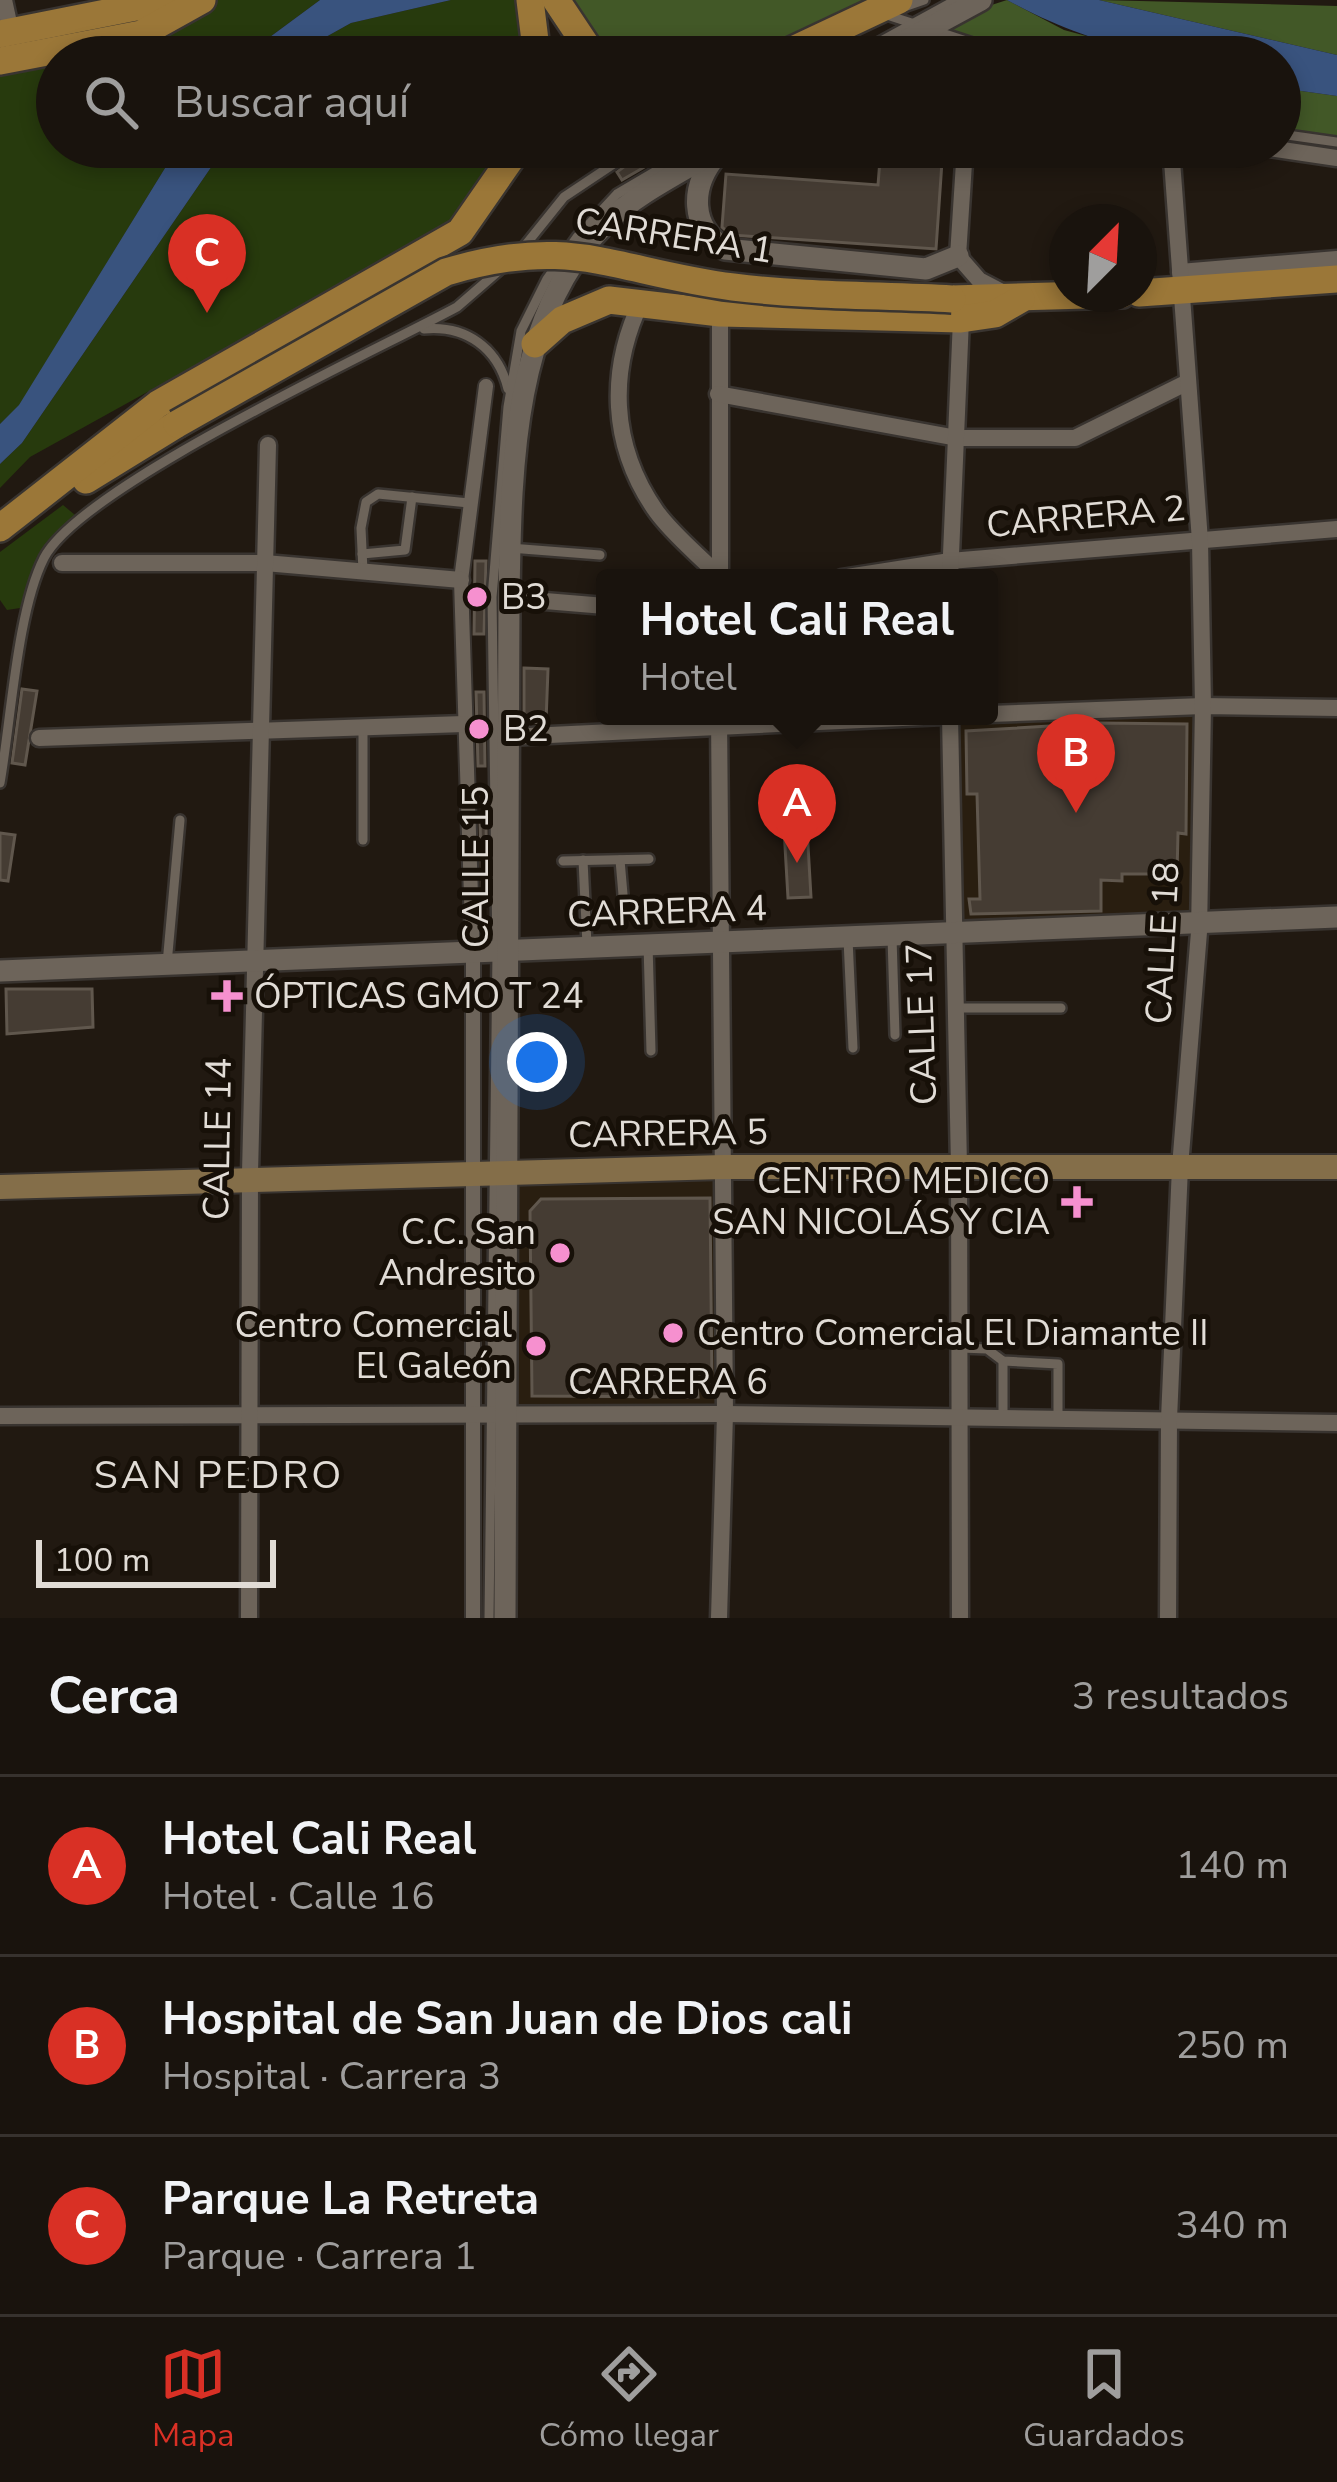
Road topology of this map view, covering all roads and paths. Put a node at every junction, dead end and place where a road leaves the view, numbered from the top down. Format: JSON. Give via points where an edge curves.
{"nodes":[{"id":1,"x":4,"y":0,"type":"edge"},
{"id":2,"x":171,"y":0,"type":"edge"},
{"id":3,"x":202,"y":0,"type":"edge"},
{"id":4,"x":924,"y":0,"type":"edge"},
{"id":5,"x":981,"y":0,"type":"edge"},
{"id":6,"x":545,"y":4,"type":"edge"},
{"id":7,"x":919,"y":20,"type":"edge"},
{"id":8,"x":6,"y":33,"type":"edge"},
{"id":9,"x":131,"y":36,"type":"edge"},
{"id":10,"x":540,"y":36,"type":"edge"},
{"id":11,"x":575,"y":36,"type":"edge"},
{"id":12,"x":858,"y":36,"type":"edge"},
{"id":13,"x":867,"y":36,"type":"edge"},
{"id":14,"x":890,"y":36,"type":"edge"},
{"id":15,"x":949,"y":36,"type":"edge"},
{"id":16,"x":961,"y":36,"type":"edge"},
{"id":17,"x":36,"y":54,"type":"edge"},
{"id":18,"x":0,"y":61,"type":"edge"},
{"id":19,"x":1301,"y":137,"type":"edge"},
{"id":20,"x":1337,"y":142,"type":"edge"},
{"id":21,"x":1301,"y":150,"type":"edge"},
{"id":22,"x":1301,"y":152,"type":"edge"},
{"id":23,"x":1337,"y":156,"type":"edge"},
{"id":24,"x":504,"y":168,"type":"edge"},
{"id":25,"x":607,"y":168,"type":"edge"},
{"id":26,"x":661,"y":168,"type":"edge"},
{"id":27,"x":689,"y":168,"type":"edge"},
{"id":28,"x":708,"y":168,"type":"edge"},
{"id":29,"x":963,"y":168,"type":"edge"},
{"id":30,"x":1173,"y":168,"type":"edge"},
{"id":31,"x":958,"y":256,"type":"junction"},
{"id":32,"x":1337,"y":259,"type":"edge"},
{"id":33,"x":1337,"y":279,"type":"edge"},
{"id":34,"x":1181,"y":282,"type":"junction"},
{"id":35,"x":1157,"y":288,"type":"edge"},
{"id":36,"x":1049,"y":298,"type":"edge"},
{"id":37,"x":1022,"y":299,"type":"junction"},
{"id":38,"x":642,"y":300,"type":"junction"},
{"id":39,"x":957,"y":309,"type":"junction"},
{"id":40,"x":720,"y":313,"type":"junction"},
{"id":41,"x":409,"y":333,"type":"junction"},
{"id":42,"x":535,"y":344,"type":"junction"},
{"id":43,"x":1188,"y":382,"type":"junction"},
{"id":44,"x":485,"y":386,"type":"dead end"},
{"id":45,"x":718,"y":394,"type":"junction"},
{"id":46,"x":508,"y":407,"type":"junction"},
{"id":47,"x":957,"y":438,"type":"junction"},
{"id":48,"x":268,"y":446,"type":"dead end"},
{"id":49,"x":412,"y":497,"type":"junction"},
{"id":50,"x":469,"y":503,"type":"junction"},
{"id":51,"x":1337,"y":529,"type":"edge"},
{"id":52,"x":0,"y":530,"type":"edge"},
{"id":53,"x":1200,"y":541,"type":"junction"},
{"id":54,"x":510,"y":548,"type":"junction"},
{"id":55,"x":600,"y":555,"type":"dead end"},
{"id":56,"x":362,"y":562,"type":"junction"},
{"id":57,"x":62,"y":563,"type":"dead end"},
{"id":58,"x":265,"y":563,"type":"junction"},
{"id":59,"x":711,"y":569,"type":"edge"},
{"id":60,"x":720,"y":569,"type":"edge"},
{"id":61,"x":950,"y":569,"type":"edge"},
{"id":62,"x":959,"y":569,"type":"edge"},
{"id":63,"x":461,"y":580,"type":"junction"},
{"id":64,"x":509,"y":598,"type":"junction"},
{"id":65,"x":596,"y":605,"type":"edge"},
{"id":66,"x":1203,"y":706,"type":"junction"},
{"id":67,"x":1337,"y":709,"type":"edge"},
{"id":68,"x":998,"y":714,"type":"edge"},
{"id":69,"x":464,"y":724,"type":"junction"},
{"id":70,"x":677,"y":725,"type":"edge"},
{"id":71,"x":719,"y":725,"type":"edge"},
{"id":72,"x":947,"y":725,"type":"edge"},
{"id":73,"x":364,"y":727,"type":"junction"},
{"id":74,"x":263,"y":729,"type":"junction"},
{"id":75,"x":508,"y":737,"type":"junction"},
{"id":76,"x":39,"y":739,"type":"dead end"},
{"id":77,"x":0,"y":783,"type":"edge"},
{"id":78,"x":180,"y":820,"type":"dead end"},
{"id":79,"x":363,"y":839,"type":"dead end"},
{"id":80,"x":649,"y":859,"type":"dead end"},
{"id":81,"x":583,"y":860,"type":"junction"},
{"id":82,"x":620,"y":860,"type":"junction"},
{"id":83,"x":563,"y":861,"type":"dead end"},
{"id":84,"x":624,"y":905,"type":"dead end"},
{"id":85,"x":1337,"y":917,"type":"edge"},
{"id":86,"x":1200,"y":923,"type":"junction"},
{"id":87,"x":952,"y":933,"type":"junction"},
{"id":88,"x":892,"y":937,"type":"junction"},
{"id":89,"x":848,"y":939,"type":"junction"},
{"id":90,"x":723,"y":942,"type":"junction"},
{"id":91,"x":648,"y":944,"type":"junction"},
{"id":92,"x":587,"y":947,"type":"junction"},
{"id":93,"x":504,"y":951,"type":"junction"},
{"id":94,"x":473,"y":952,"type":"junction"},
{"id":95,"x":255,"y":962,"type":"junction"},
{"id":96,"x":167,"y":965,"type":"junction"},
{"id":97,"x":0,"y":971,"type":"edge"},
{"id":98,"x":955,"y":1008,"type":"junction"},
{"id":99,"x":1061,"y":1008,"type":"dead end"},
{"id":100,"x":895,"y":1035,"type":"dead end"},
{"id":101,"x":853,"y":1048,"type":"dead end"},
{"id":102,"x":651,"y":1051,"type":"dead end"},
{"id":103,"x":723,"y":1167,"type":"junction"},
{"id":104,"x":1180,"y":1167,"type":"junction"},
{"id":105,"x":1337,"y":1167,"type":"edge"},
{"id":106,"x":959,"y":1168,"type":"junction"},
{"id":107,"x":491,"y":1173,"type":"junction"},
{"id":108,"x":250,"y":1180,"type":"junction"},
{"id":109,"x":0,"y":1187,"type":"edge"},
{"id":110,"x":961,"y":1348,"type":"junction"},
{"id":111,"x":1003,"y":1361,"type":"junction"},
{"id":112,"x":724,"y":1414,"type":"junction"},
{"id":113,"x":0,"y":1416,"type":"edge"},
{"id":114,"x":961,"y":1416,"type":"junction"},
{"id":115,"x":1004,"y":1416,"type":"junction"},
{"id":116,"x":1058,"y":1416,"type":"junction"},
{"id":117,"x":249,"y":1418,"type":"junction"},
{"id":118,"x":492,"y":1418,"type":"junction"},
{"id":119,"x":1169,"y":1419,"type":"junction"},
{"id":120,"x":1337,"y":1424,"type":"edge"},
{"id":121,"x":249,"y":1618,"type":"edge"},
{"id":122,"x":473,"y":1618,"type":"edge"},
{"id":123,"x":489,"y":1618,"type":"edge"},
{"id":124,"x":505,"y":1618,"type":"edge"},
{"id":125,"x":719,"y":1618,"type":"edge"},
{"id":126,"x":960,"y":1618,"type":"edge"},
{"id":127,"x":1168,"y":1618,"type":"edge"}],
"edges":[{"from":1,"to":8,"type":"street"},
{"from":2,"to":8,"type":"main road"},
{"from":3,"to":9,"type":"main road"},
{"from":4,"to":7,"type":"lane"},
{"from":5,"to":7,"type":"street"},
{"from":6,"to":10,"type":"main road"},
{"from":6,"to":11,"type":"main road"},
{"from":7,"to":12,"type":"main road"},
{"from":7,"to":13,"type":"lane"},
{"from":7,"to":14,"type":"lane"},
{"from":7,"to":15,"type":"lane"},
{"from":7,"to":16,"type":"lane"},
{"from":17,"to":18,"type":"main road"},
{"from":19,"to":20,"type":"lane"},
{"from":21,"to":23,"type":"lane"},
{"from":22,"to":23,"type":"street"},
{"from":24,"to":52,"type":"main road","via":[[460,232],[158,404]]},
{"from":25,"to":41,"type":"lane","via":[[564,196],[517,256],[457,307]]},
{"from":26,"to":46,"type":"lane","via":[[617,194],[547,279],[521,331]]},
{"from":27,"to":42,"type":"street","name":"CALLE 15","via":[[616,214],[569,269]]},
{"from":28,"to":31,"type":"street","via":[[697,206],[704,233],[725,249],[926,269]]},
{"from":29,"to":31,"type":"street"},
{"from":30,"to":34,"type":"street","name":"CALLE 18"},
{"from":31,"to":37,"type":"street","via":[[979,280]]},
{"from":32,"to":34,"type":"street"},
{"from":33,"to":34,"type":"main road"},
{"from":34,"to":35,"type":"main road"},
{"from":34,"to":43,"type":"street","name":"CALLE 18"},
{"from":36,"to":37,"type":"main road","name":"CARRERA 1"},
{"from":37,"to":39,"type":"main road","name":"CARRERA 1"},
{"from":38,"to":40,"type":"main road"},
{"from":38,"to":42,"type":"main road","via":[[588,307]]},
{"from":38,"to":59,"type":"street","via":[[616,374],[626,450],[656,511]]},
{"from":39,"to":40,"type":"main road"},
{"from":39,"to":47,"type":"street"},
{"from":39,"to":52,"type":"main road","name":"CARRERA 1","bridge":true,"via":[[732,287],[584,254],[491,259],[446,272]]},
{"from":40,"to":45,"type":"street"},
{"from":41,"to":46,"type":"lane","via":[[450,329],[488,349]]},
{"from":41,"to":77,"type":"lane","via":[[138,478],[66,528],[33,590]]},
{"from":42,"to":54,"type":"street","name":"CALLE 15"},
{"from":43,"to":47,"type":"street","via":[[1075,438]]},
{"from":43,"to":53,"type":"street","name":"CALLE 18"},
{"from":44,"to":50,"type":"street","name":"CALLE 15"},
{"from":45,"to":47,"type":"street"},
{"from":45,"to":60,"type":"street"},
{"from":46,"to":93,"type":"lane","via":[[492,597]]},
{"from":47,"to":61,"type":"street"},
{"from":48,"to":58,"type":"street","name":"CALLE 14"},
{"from":49,"to":50,"type":"lane"},
{"from":49,"to":56,"type":"lane","via":[[404,550]]},
{"from":49,"to":56,"type":"lane","via":[[378,494],[366,502]]},
{"from":50,"to":63,"type":"street","name":"CALLE 15"},
{"from":51,"to":53,"type":"street","name":"CARRERA 2"},
{"from":53,"to":62,"type":"street","name":"CARRERA 2"},
{"from":53,"to":66,"type":"street","name":"CALLE 18"},
{"from":54,"to":55,"type":"lane"},
{"from":54,"to":64,"type":"street","name":"CALLE 15"},
{"from":56,"to":58,"type":"street"},
{"from":56,"to":63,"type":"street"},
{"from":57,"to":58,"type":"street"},
{"from":58,"to":74,"type":"street","name":"CALLE 14"},
{"from":63,"to":69,"type":"street","name":"CALLE 15"},
{"from":64,"to":65,"type":"street"},
{"from":64,"to":75,"type":"street","name":"CALLE 15"},
{"from":66,"to":67,"type":"street"},
{"from":66,"to":68,"type":"street"},
{"from":66,"to":86,"type":"street","name":"CALLE 18"},
{"from":69,"to":73,"type":"street"},
{"from":69,"to":94,"type":"street","name":"CALLE 15"},
{"from":70,"to":75,"type":"street"},
{"from":71,"to":90,"type":"street"},
{"from":72,"to":87,"type":"street","name":"CALLE 17"},
{"from":73,"to":74,"type":"street"},
{"from":73,"to":79,"type":"lane"},
{"from":74,"to":76,"type":"street"},
{"from":74,"to":95,"type":"street","name":"CALLE 14"},
{"from":75,"to":93,"type":"street","name":"CALLE 15"},
{"from":78,"to":96,"type":"lane"},
{"from":80,"to":82,"type":"lane"},
{"from":81,"to":82,"type":"lane"},
{"from":81,"to":83,"type":"lane"},
{"from":81,"to":92,"type":"lane"},
{"from":82,"to":84,"type":"lane"},
{"from":85,"to":86,"type":"street","name":"CARRERA 4"},
{"from":86,"to":87,"type":"street","name":"CARRERA 4"},
{"from":86,"to":104,"type":"street","name":"CALLE 18"},
{"from":87,"to":88,"type":"street","name":"CARRERA 4"},
{"from":87,"to":98,"type":"street","name":"CALLE 17"},
{"from":88,"to":89,"type":"street","name":"CARRERA 4"},
{"from":88,"to":100,"type":"lane"},
{"from":89,"to":90,"type":"street","name":"CARRERA 4"},
{"from":89,"to":101,"type":"lane"},
{"from":90,"to":91,"type":"street","name":"CARRERA 4"},
{"from":90,"to":103,"type":"street"},
{"from":91,"to":92,"type":"street","name":"CARRERA 4"},
{"from":91,"to":102,"type":"lane"},
{"from":92,"to":93,"type":"street","name":"CARRERA 4"},
{"from":93,"to":94,"type":"street","name":"CARRERA 4"},
{"from":93,"to":107,"type":"street","name":"CALLE 15"},
{"from":94,"to":95,"type":"street","name":"CARRERA 4"},
{"from":94,"to":107,"type":"street","name":"CALLE 15"},
{"from":95,"to":96,"type":"street","name":"CARRERA 4"},
{"from":95,"to":108,"type":"street","name":"CALLE 14"},
{"from":96,"to":97,"type":"street","name":"CARRERA 4"},
{"from":98,"to":99,"type":"lane"},
{"from":98,"to":106,"type":"street","name":"CALLE 17"},
{"from":103,"to":106,"type":"main road","name":"CARRERA 5"},
{"from":103,"to":107,"type":"main road","name":"CARRERA 5"},
{"from":103,"to":112,"type":"street"},
{"from":104,"to":105,"type":"main road","name":"CARRERA 5"},
{"from":104,"to":106,"type":"main road","name":"CARRERA 5"},
{"from":104,"to":119,"type":"street","name":"CALLE 18"},
{"from":106,"to":110,"type":"street","name":"CALLE 17"},
{"from":107,"to":108,"type":"main road","name":"CARRERA 5"},
{"from":107,"to":118,"type":"street","name":"CALLE 15"},
{"from":107,"to":118,"type":"street","name":"CALLE 15"},
{"from":108,"to":109,"type":"main road","name":"CARRERA 5"},
{"from":108,"to":117,"type":"street","name":"CALLE 14"},
{"from":110,"to":111,"type":"lane"},
{"from":110,"to":114,"type":"street","name":"CALLE 17"},
{"from":111,"to":115,"type":"lane"},
{"from":111,"to":116,"type":"lane","via":[[1058,1364]]},
{"from":112,"to":114,"type":"street","name":"CARRERA 6"},
{"from":112,"to":118,"type":"street","name":"CARRERA 6"},
{"from":112,"to":125,"type":"street"},
{"from":113,"to":117,"type":"street","name":"CARRERA 6"},
{"from":114,"to":115,"type":"street","name":"CARRERA 6"},
{"from":114,"to":126,"type":"street","name":"CALLE 17"},
{"from":115,"to":116,"type":"street","name":"CARRERA 6"},
{"from":116,"to":119,"type":"street","name":"CARRERA 6"},
{"from":117,"to":118,"type":"street","name":"CARRERA 6"},
{"from":117,"to":121,"type":"street","name":"CALLE 14"},
{"from":118,"to":122,"type":"street","name":"CALLE 15"},
{"from":118,"to":123,"type":"lane"},
{"from":118,"to":124,"type":"street","name":"CALLE 15"},
{"from":119,"to":120,"type":"street","name":"CARRERA 6"},
{"from":119,"to":127,"type":"street","name":"CALLE 18"}]}
